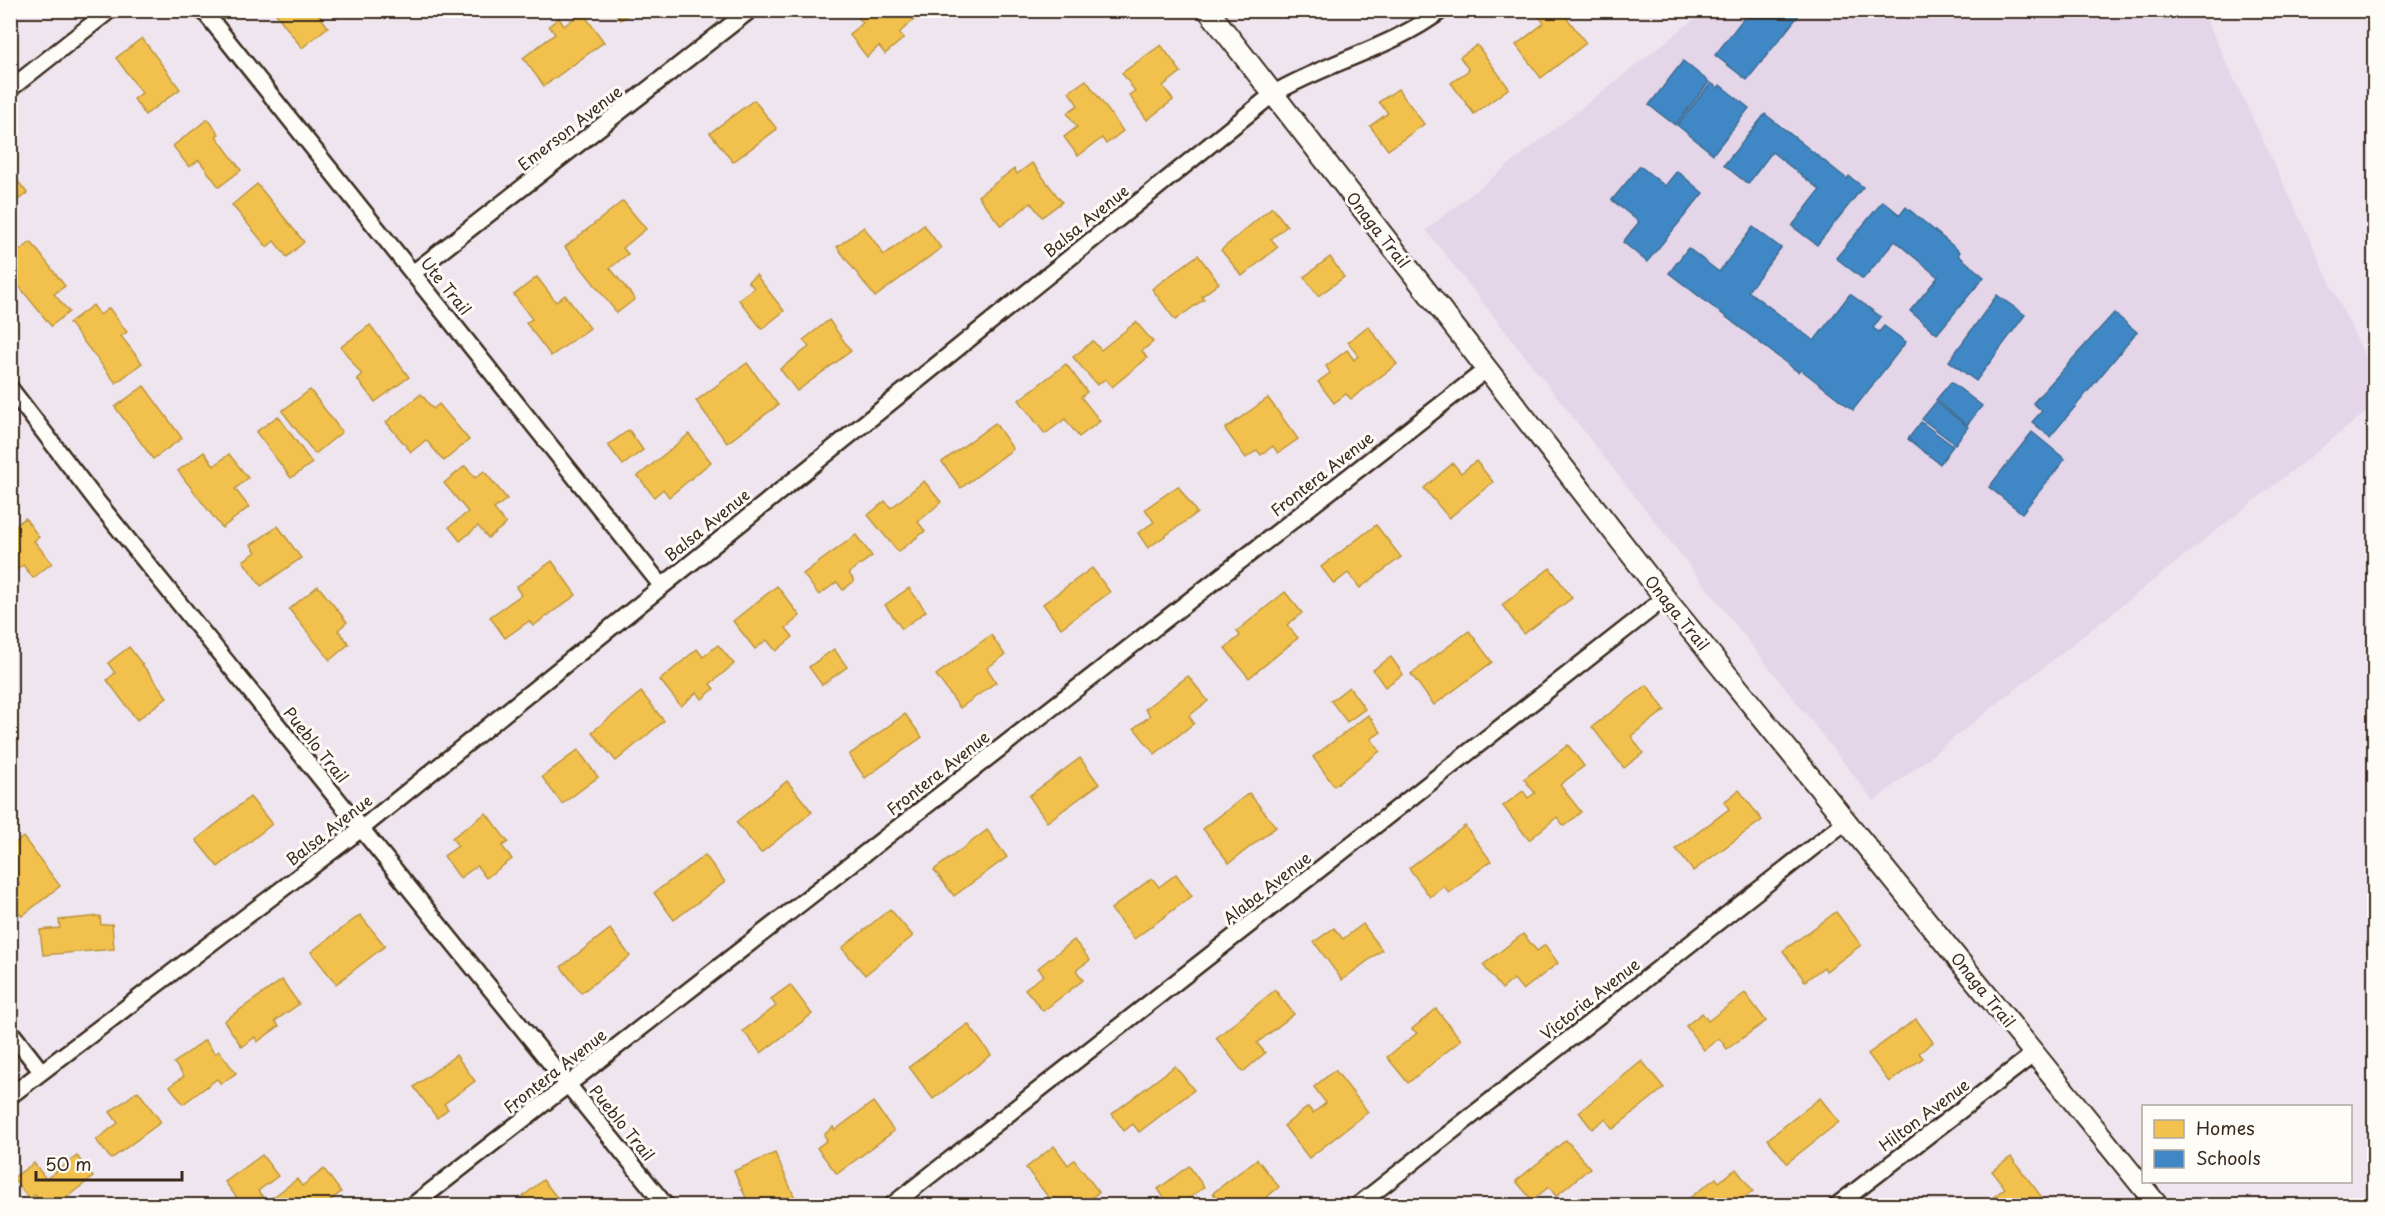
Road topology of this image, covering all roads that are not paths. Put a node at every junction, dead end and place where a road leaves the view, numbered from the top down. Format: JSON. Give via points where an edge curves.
{"nodes":[{"id":1,"x":110,"y":10,"type":"edge"},
{"id":2,"x":203,"y":10,"type":"edge"},
{"id":3,"x":750,"y":10,"type":"edge"},
{"id":4,"x":1208,"y":10,"type":"edge"},
{"id":5,"x":1442,"y":10,"type":"edge"},
{"id":6,"x":10,"y":88,"type":"edge"},
{"id":7,"x":1273,"y":94,"type":"junction"},
{"id":8,"x":413,"y":273,"type":"junction"},
{"id":9,"x":1486,"y":369,"type":"junction"},
{"id":10,"x":10,"y":388,"type":"edge"},
{"id":11,"x":661,"y":585,"type":"junction"},
{"id":12,"x":1665,"y":598,"type":"junction"},
{"id":13,"x":1845,"y":822,"type":"junction"},
{"id":14,"x":361,"y":829,"type":"junction"},
{"id":15,"x":10,"y":1031,"type":"edge"},
{"id":16,"x":2035,"y":1053,"type":"junction"},
{"id":17,"x":42,"y":1071,"type":"junction"},
{"id":18,"x":567,"y":1084,"type":"junction"},
{"id":19,"x":10,"y":1095,"type":"edge"},
{"id":20,"x":412,"y":1206,"type":"edge"},
{"id":21,"x":666,"y":1206,"type":"edge"},
{"id":22,"x":891,"y":1206,"type":"edge"},
{"id":23,"x":1356,"y":1206,"type":"edge"},
{"id":24,"x":1836,"y":1206,"type":"edge"},
{"id":25,"x":2158,"y":1206,"type":"edge"}],
"edges":[{"from":1,"to":6,"type":"street"},
{"from":2,"to":8,"type":"street","name":"Ute Trail"},
{"from":3,"to":8,"type":"street","name":"Emerson Avenue"},
{"from":4,"to":7,"type":"street","name":"Onaga Trail"},
{"from":5,"to":7,"type":"street","name":"Balsa Avenue","via":[[1419,28],[1303,76]]},
{"from":7,"to":9,"type":"street","name":"Onaga Trail"},
{"from":7,"to":11,"type":"street","name":"Balsa Avenue"},
{"from":8,"to":11,"type":"street","name":"Ute Trail"},
{"from":9,"to":12,"type":"street","name":"Onaga Trail"},
{"from":9,"to":18,"type":"street","name":"Frontera Avenue"},
{"from":10,"to":14,"type":"street","name":"Pueblo Trail"},
{"from":11,"to":14,"type":"street","name":"Balsa Avenue"},
{"from":12,"to":13,"type":"street","name":"Onaga Trail"},
{"from":12,"to":22,"type":"street","name":"Alaba Avenue"},
{"from":13,"to":16,"type":"street","name":"Onaga Trail"},
{"from":13,"to":23,"type":"street","name":"Victoria Avenue"},
{"from":14,"to":17,"type":"street","name":"Balsa Avenue"},
{"from":14,"to":18,"type":"street","name":"Pueblo Trail"},
{"from":15,"to":17,"type":"street"},
{"from":16,"to":24,"type":"street","name":"Hilton Avenue"},
{"from":16,"to":25,"type":"street","name":"Onaga Trail"},
{"from":17,"to":19,"type":"street","name":"Balsa Avenue"},
{"from":18,"to":20,"type":"street","name":"Frontera Avenue"},
{"from":18,"to":21,"type":"street","name":"Pueblo Trail"}]}
